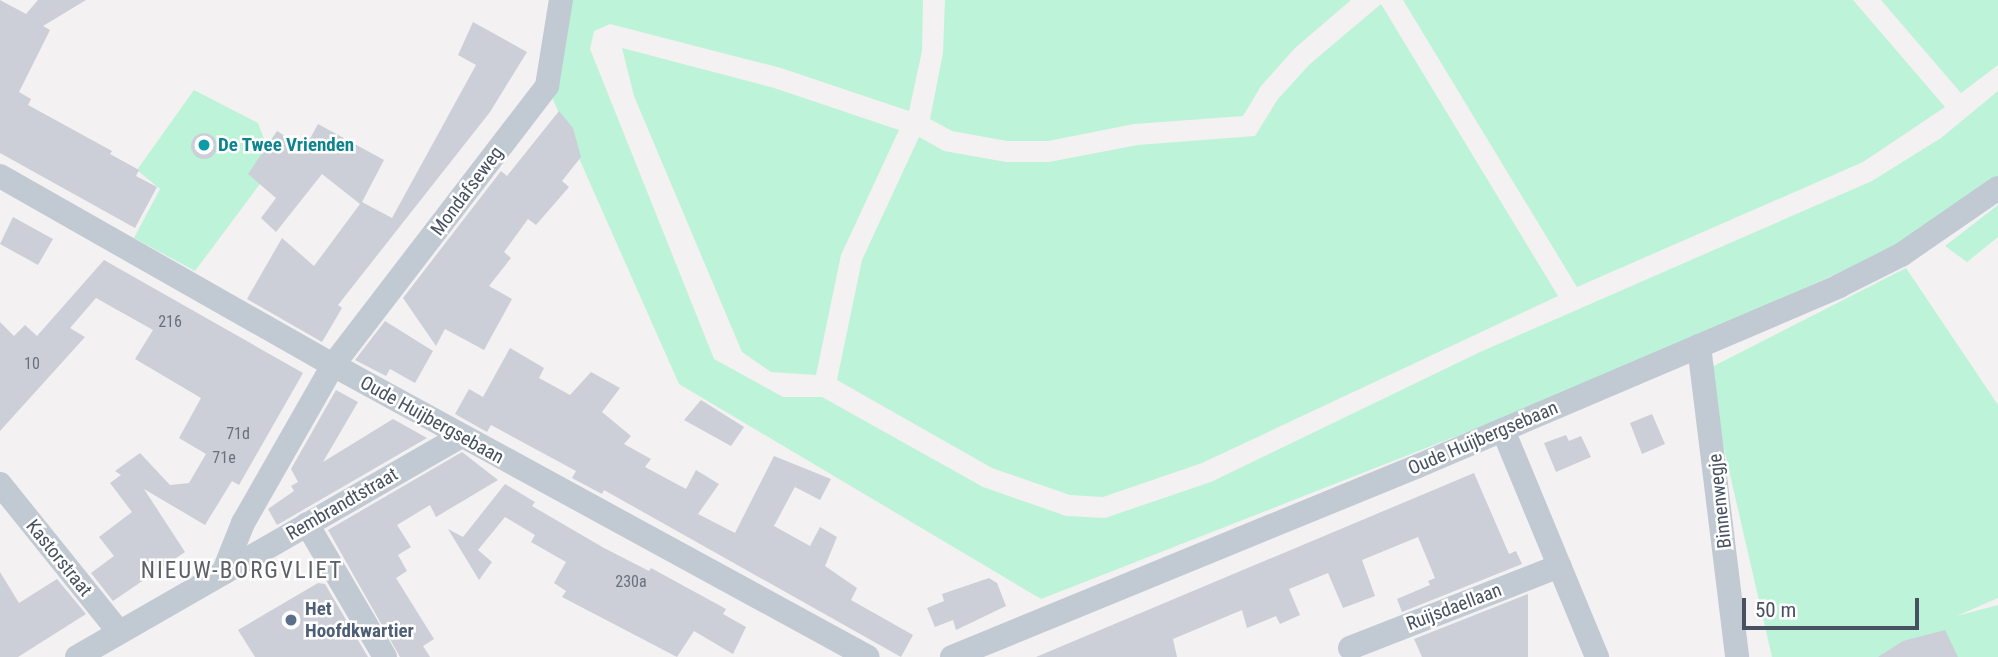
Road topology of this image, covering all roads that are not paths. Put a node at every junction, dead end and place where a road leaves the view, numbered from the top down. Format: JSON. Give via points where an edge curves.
{"nodes":[{"id":1,"x":561,"y":0,"type":"edge"},
{"id":2,"x":0,"y":176,"type":"edge"},
{"id":3,"x":1998,"y":188,"type":"edge"},
{"id":4,"x":1699,"y":346,"type":"junction"},
{"id":5,"x":333,"y":365,"type":"junction"},
{"id":6,"x":1503,"y":430,"type":"junction"},
{"id":7,"x":461,"y":436,"type":"junction"},
{"id":8,"x":0,"y":484,"type":"edge"},
{"id":9,"x":307,"y":524,"type":"junction"},
{"id":10,"x":1559,"y":566,"type":"junction"},
{"id":11,"x":223,"y":573,"type":"junction"},
{"id":12,"x":119,"y":632,"type":"junction"},
{"id":13,"x":1350,"y":648,"type":"dead end"},
{"id":14,"x":77,"y":657,"type":"edge"},
{"id":15,"x":386,"y":657,"type":"edge"},
{"id":16,"x":866,"y":657,"type":"edge"},
{"id":17,"x":952,"y":657,"type":"edge"},
{"id":18,"x":1597,"y":657,"type":"edge"},
{"id":19,"x":1737,"y":657,"type":"edge"}],
"edges":[{"from":1,"to":5,"type":"street","name":"Mondafseweg","via":[[547,86]]},
{"from":2,"to":5,"type":"street","name":"Oude Huijbergsebaan"},
{"from":3,"to":4,"type":"street","name":"Oude Huijbergsebaan","via":[[1901,255]]},
{"from":4,"to":6,"type":"street","name":"Oude Huijbergsebaan"},
{"from":4,"to":19,"type":"street","name":"Binnenwegje"},
{"from":5,"to":7,"type":"street","name":"Oude Huijbergsebaan"},
{"from":5,"to":11,"type":"street","via":[[243,523]]},
{"from":6,"to":10,"type":"street"},
{"from":6,"to":17,"type":"street","name":"Oude Huijbergsebaan"},
{"from":7,"to":9,"type":"street","name":"Rembrandtstraat"},
{"from":7,"to":16,"type":"street","name":"Oude Huijbergsebaan"},
{"from":8,"to":12,"type":"street","name":"Kastorstraat"},
{"from":9,"to":11,"type":"street","name":"Rembrandtstraat"},
{"from":9,"to":15,"type":"street"},
{"from":10,"to":13,"type":"street","name":"Ruijsdaellaan"},
{"from":10,"to":18,"type":"street"},
{"from":11,"to":12,"type":"street","name":"Rembrandtstraat"},
{"from":12,"to":14,"type":"street","name":"Rembrandtstraat"}]}
